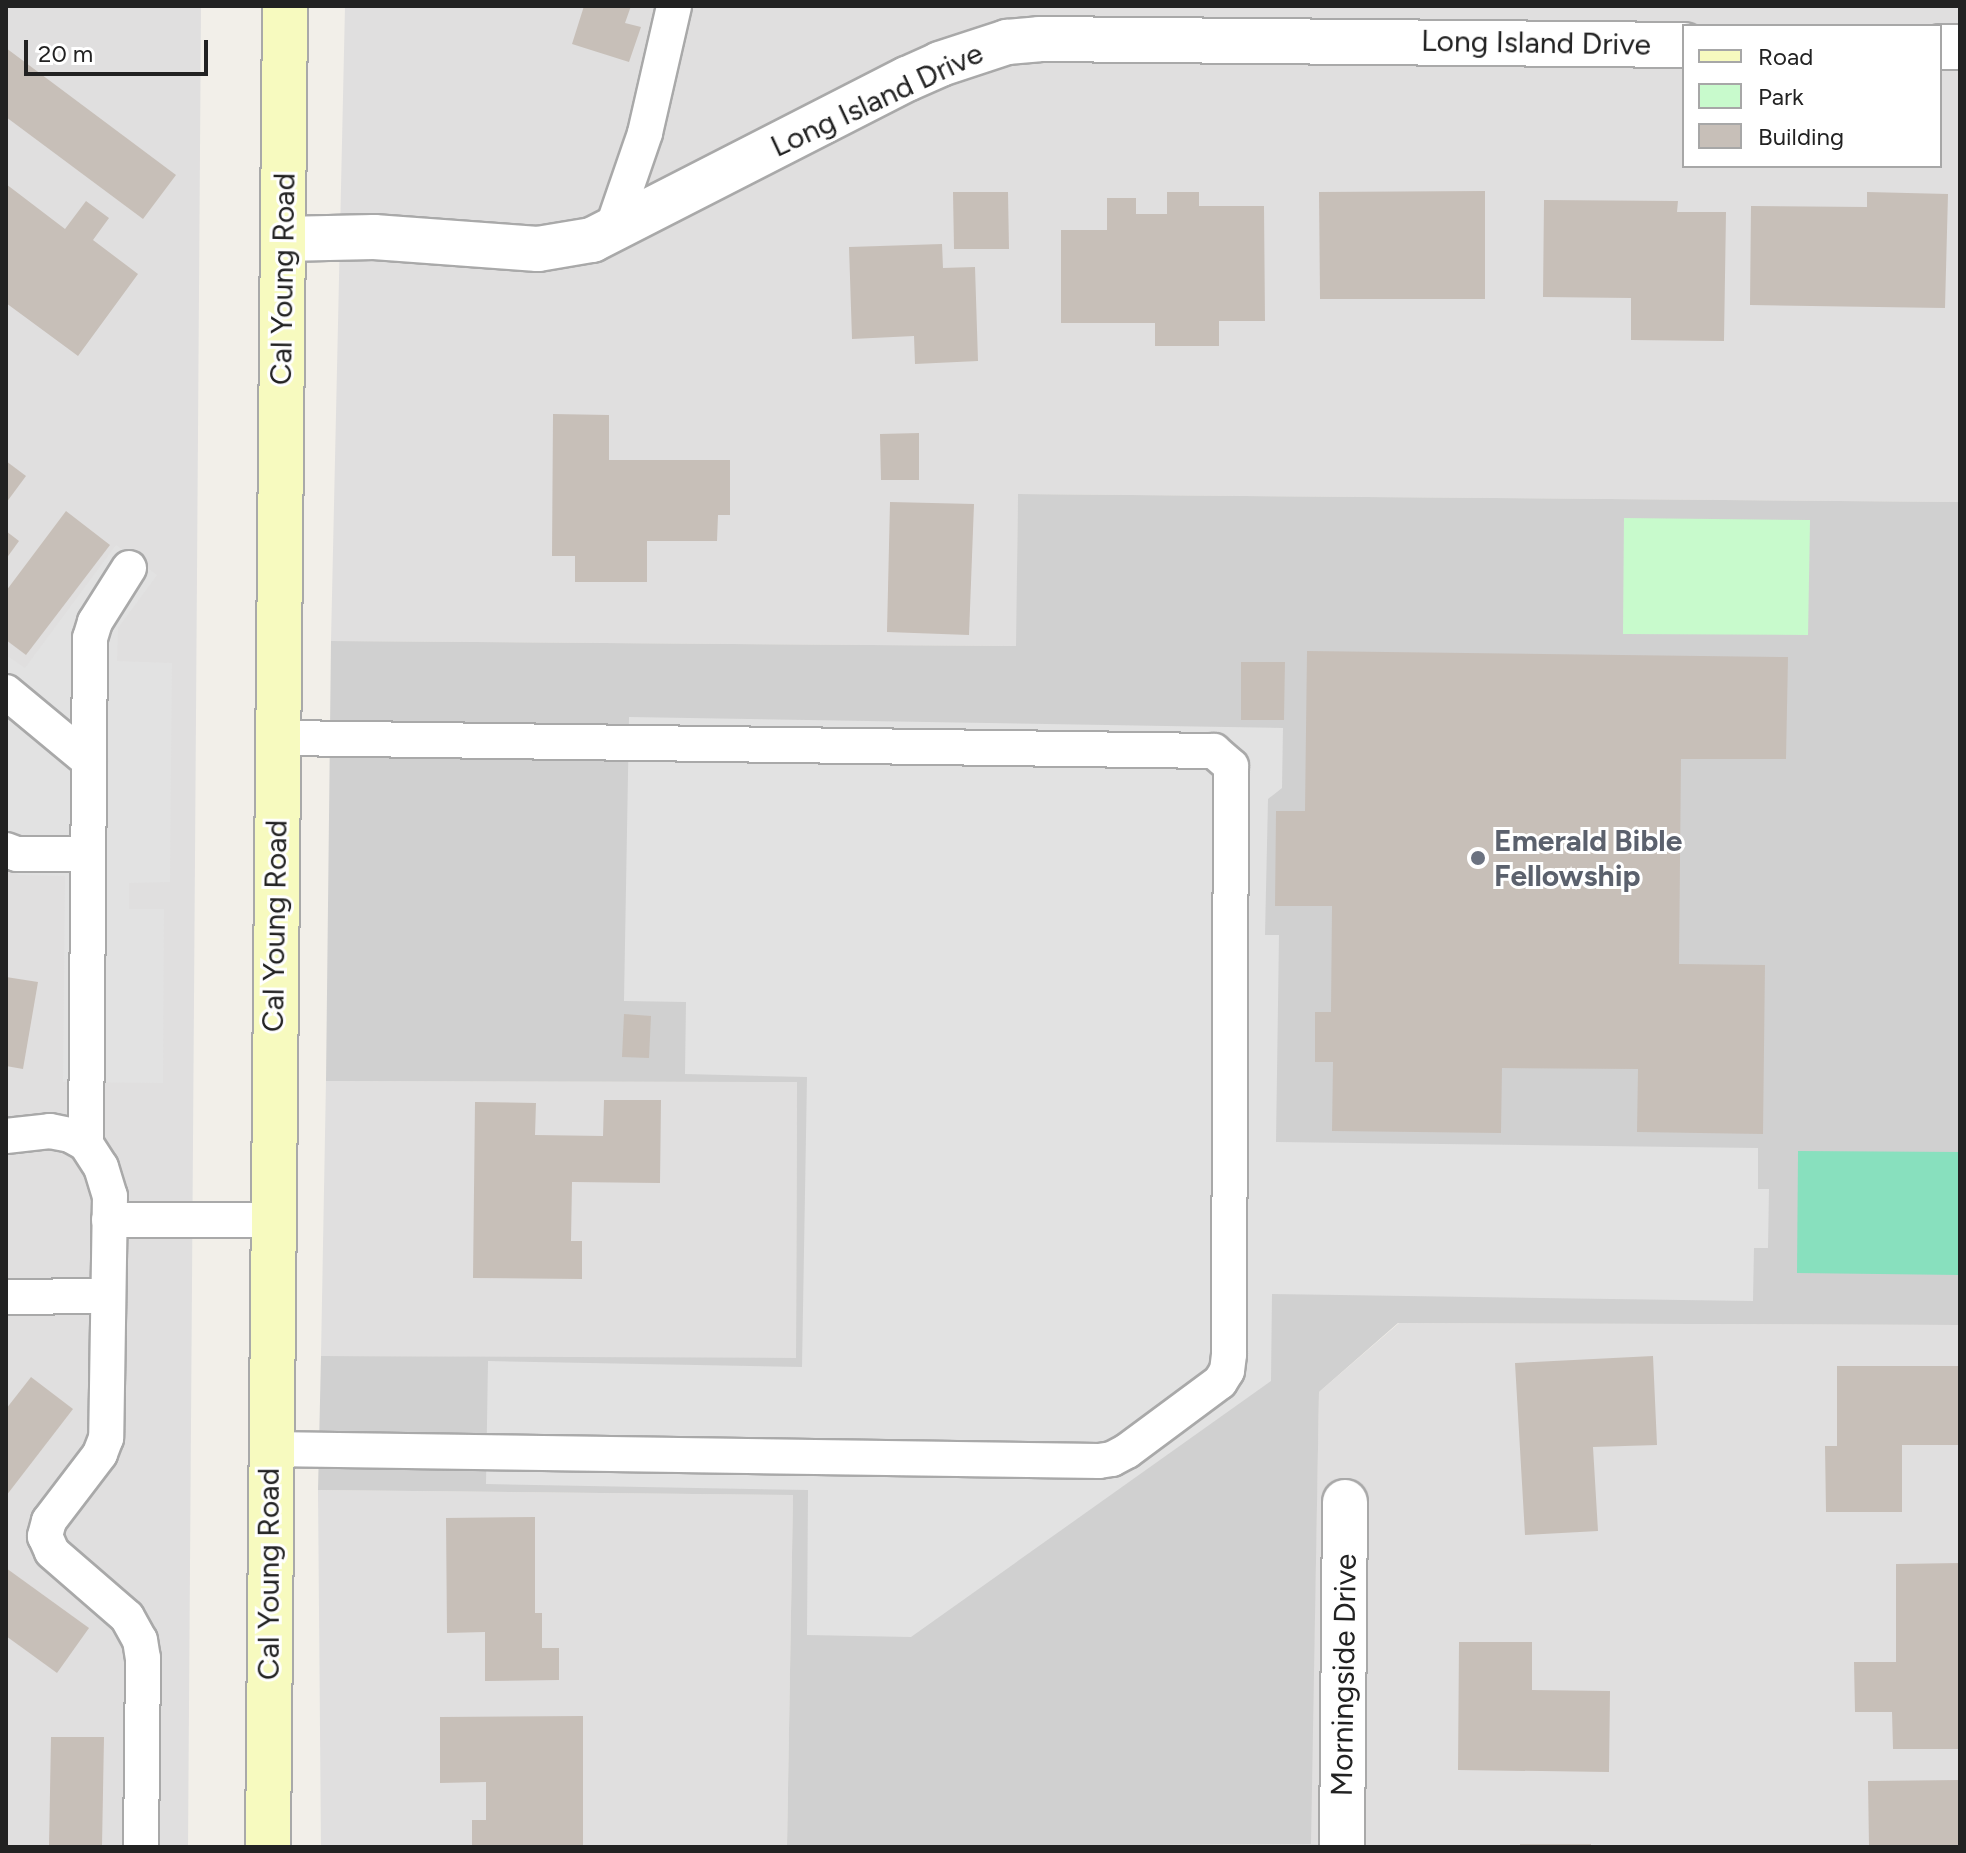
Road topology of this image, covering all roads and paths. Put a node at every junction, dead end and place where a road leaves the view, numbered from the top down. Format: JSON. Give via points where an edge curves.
{"nodes":[{"id":1,"x":285,"y":6,"type":"edge"},
{"id":2,"x":674,"y":6,"type":"edge"},
{"id":3,"x":1682,"y":45,"type":"edge"},
{"id":4,"x":611,"y":232,"type":"junction"},
{"id":5,"x":283,"y":239,"type":"junction"},
{"id":6,"x":129,"y":568,"type":"dead end"},
{"id":7,"x":6,"y":692,"type":"edge"},
{"id":8,"x":278,"y":738,"type":"junction"},
{"id":9,"x":89,"y":761,"type":"junction"},
{"id":10,"x":6,"y":850,"type":"edge"},
{"id":11,"x":88,"y":854,"type":"junction"},
{"id":12,"x":6,"y":1136,"type":"edge"},
{"id":13,"x":86,"y":1144,"type":"junction"},
{"id":14,"x":109,"y":1220,"type":"junction"},
{"id":15,"x":271,"y":1220,"type":"junction"},
{"id":16,"x":108,"y":1296,"type":"junction"},
{"id":17,"x":6,"y":1297,"type":"edge"},
{"id":18,"x":270,"y":1449,"type":"junction"},
{"id":19,"x":1345,"y":1502,"type":"dead end"},
{"id":20,"x":141,"y":1847,"type":"edge"},
{"id":21,"x":268,"y":1847,"type":"edge"},
{"id":22,"x":1342,"y":1847,"type":"edge"}],
"edges":[{"from":1,"to":5,"type":"main road","name":"Cal Young Road"},
{"from":2,"to":4,"type":"lane","via":[[645,133]]},
{"from":3,"to":4,"type":"street","name":"Long Island Drive","via":[[1007,42],[907,79]]},
{"from":4,"to":5,"type":"street","name":"Long Island Drive","via":[[538,249],[374,237]]},
{"from":5,"to":8,"type":"main road","name":"Cal Young Road"},
{"from":6,"to":9,"type":"lane","via":[[91,630]]},
{"from":7,"to":9,"type":"lane"},
{"from":8,"to":15,"type":"main road","name":"Cal Young Road"},
{"from":8,"to":18,"type":"lane","via":[[1200,748],[1224,757],[1231,766],[1229,1354],[1220,1382],[1127,1451],[1099,1461]]},
{"from":9,"to":11,"type":"lane"},
{"from":10,"to":11,"type":"lane"},
{"from":11,"to":13,"type":"lane"},
{"from":12,"to":13,"type":"lane","via":[[50,1131]]},
{"from":13,"to":14,"type":"lane","via":[[109,1187]]},
{"from":14,"to":15,"type":"lane"},
{"from":14,"to":16,"type":"lane"},
{"from":15,"to":18,"type":"main road","name":"Cal Young Road"},
{"from":16,"to":17,"type":"lane"},
{"from":16,"to":20,"type":"lane","via":[[105,1446],[49,1521],[45,1536],[52,1552],[127,1617],[140,1640]]},
{"from":18,"to":21,"type":"main road","name":"Cal Young Road"},
{"from":19,"to":22,"type":"street","name":"Morningside Drive"}]}
